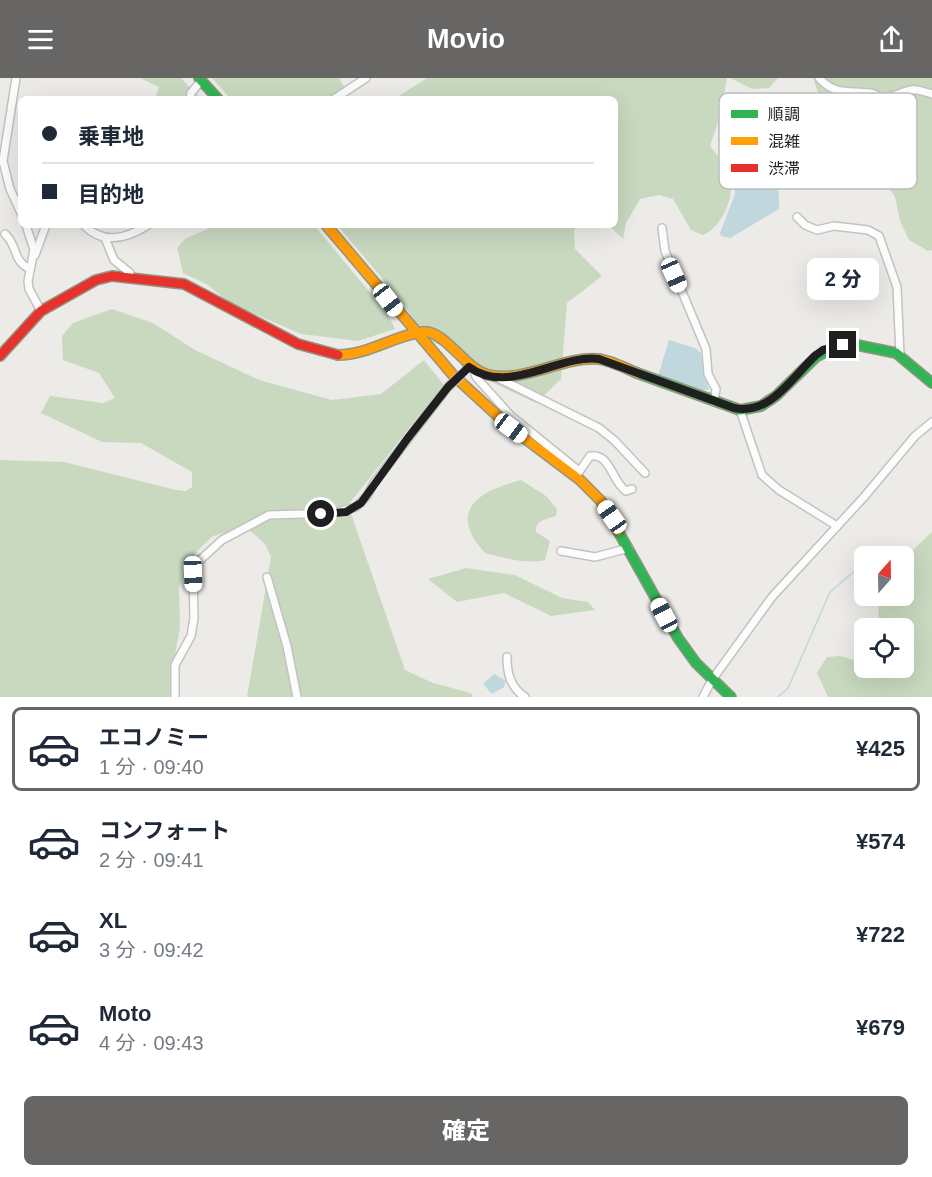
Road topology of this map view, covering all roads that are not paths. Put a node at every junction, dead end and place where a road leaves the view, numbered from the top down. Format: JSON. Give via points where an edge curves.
{"nodes":[{"id":1,"x":16,"y":78,"type":"edge"},
{"id":2,"x":366,"y":78,"type":"edge"},
{"id":3,"x":819,"y":78,"type":"edge"},
{"id":4,"x":200,"y":80,"type":"edge"},
{"id":5,"x":842,"y":93,"type":"edge"},
{"id":6,"x":842,"y":93,"type":"edge"},
{"id":7,"x":870,"y":93,"type":"edge"},
{"id":8,"x":899,"y":93,"type":"edge"},
{"id":9,"x":932,"y":94,"type":"edge"},
{"id":10,"x":190,"y":96,"type":"edge"},
{"id":11,"x":215,"y":96,"type":"edge"},
{"id":12,"x":339,"y":96,"type":"edge"},
{"id":13,"x":2,"y":146,"type":"edge"},
{"id":14,"x":18,"y":205,"type":"edge"},
{"id":15,"x":797,"y":217,"type":"dead end"},
{"id":16,"x":27,"y":228,"type":"edge"},
{"id":17,"x":45,"y":228,"type":"edge"},
{"id":18,"x":87,"y":228,"type":"edge"},
{"id":19,"x":141,"y":228,"type":"edge"},
{"id":20,"x":328,"y":228,"type":"edge"},
{"id":21,"x":662,"y":228,"type":"dead end"},
{"id":22,"x":5,"y":234,"type":"dead end"},
{"id":23,"x":105,"y":238,"type":"junction"},
{"id":24,"x":33,"y":257,"type":"junction"},
{"id":25,"x":30,"y":269,"type":"junction"},
{"id":26,"x":130,"y":277,"type":"junction"},
{"id":27,"x":40,"y":311,"type":"junction"},
{"id":28,"x":414,"y":332,"type":"junction"},
{"id":29,"x":900,"y":354,"type":"junction"},
{"id":30,"x":0,"y":356,"type":"edge"},
{"id":31,"x":472,"y":369,"type":"junction"},
{"id":32,"x":494,"y":376,"type":"junction"},
{"id":33,"x":932,"y":383,"type":"edge"},
{"id":34,"x":714,"y":402,"type":"junction"},
{"id":35,"x":740,"y":410,"type":"junction"},
{"id":36,"x":932,"y":422,"type":"edge"},
{"id":37,"x":645,"y":473,"type":"dead end"},
{"id":38,"x":578,"y":474,"type":"junction"},
{"id":39,"x":632,"y":489,"type":"dead end"},
{"id":40,"x":837,"y":526,"type":"junction"},
{"id":41,"x":629,"y":548,"type":"junction"},
{"id":42,"x":561,"y":551,"type":"dead end"},
{"id":43,"x":267,"y":577,"type":"dead end"},
{"id":44,"x":507,"y":657,"type":"dead end"},
{"id":45,"x":712,"y":680,"type":"junction"},
{"id":46,"x":175,"y":697,"type":"edge"},
{"id":47,"x":297,"y":697,"type":"edge"},
{"id":48,"x":525,"y":697,"type":"edge"},
{"id":49,"x":703,"y":697,"type":"edge"},
{"id":50,"x":731,"y":697,"type":"edge"}],
"edges":[{"from":1,"to":13,"type":"street"},
{"from":2,"to":12,"type":"street"},
{"from":3,"to":5,"type":"street"},
{"from":4,"to":10,"type":"street"},
{"from":4,"to":11,"type":"street"},
{"from":6,"to":7,"type":"street"},
{"from":8,"to":9,"type":"street","via":[[909,89]]},
{"from":13,"to":14,"type":"street","via":[[4,170]]},
{"from":15,"to":29,"type":"street","via":[[817,230],[834,226],[862,229],[879,236],[897,287]]},
{"from":16,"to":24,"type":"street"},
{"from":17,"to":24,"type":"street"},
{"from":18,"to":23,"type":"street"},
{"from":19,"to":23,"type":"street","via":[[116,239]]},
{"from":20,"to":28,"type":"street"},
{"from":21,"to":34,"type":"street","via":[[665,251],[706,349],[708,374],[716,389]]},
{"from":22,"to":25,"type":"street","via":[[11,239],[17,260]]},
{"from":23,"to":26,"type":"street","via":[[114,261]]},
{"from":24,"to":25,"type":"street"},
{"from":25,"to":27,"type":"street","via":[[29,289]]},
{"from":26,"to":27,"type":"street","via":[[103,277]]},
{"from":26,"to":28,"type":"street","via":[[190,286],[244,318],[324,353],[352,355]]},
{"from":27,"to":30,"type":"street"},
{"from":28,"to":31,"type":"street","via":[[436,333]]},
{"from":28,"to":38,"type":"street","via":[[481,402]]},
{"from":29,"to":33,"type":"street"},
{"from":29,"to":35,"type":"street","via":[[855,344],[830,348],[816,355],[768,402],[751,410]]},
{"from":31,"to":32,"type":"street"},
{"from":31,"to":38,"type":"street","via":[[502,408]]},
{"from":31,"to":46,"type":"street","bridge":true,"via":[[448,387],[361,503],[346,512],[269,515],[222,540],[198,562],[193,574],[191,636],[175,665]]},
{"from":32,"to":34,"type":"street","via":[[537,372],[593,358]]},
{"from":32,"to":37,"type":"street","via":[[599,428]]},
{"from":34,"to":35,"type":"street"},
{"from":35,"to":40,"type":"street","via":[[762,475]]},
{"from":36,"to":40,"type":"street","via":[[915,435]]},
{"from":38,"to":39,"type":"street","via":[[590,456],[597,455],[607,462],[621,488]]},
{"from":38,"to":41,"type":"street","via":[[601,501]]},
{"from":40,"to":45,"type":"street","via":[[772,597]]},
{"from":41,"to":42,"type":"street","via":[[595,557]]},
{"from":41,"to":45,"type":"street","via":[[678,638]]},
{"from":43,"to":47,"type":"street"},
{"from":44,"to":48,"type":"street","via":[[507,672],[515,689]]},
{"from":45,"to":49,"type":"street"},
{"from":45,"to":50,"type":"street"}]}
